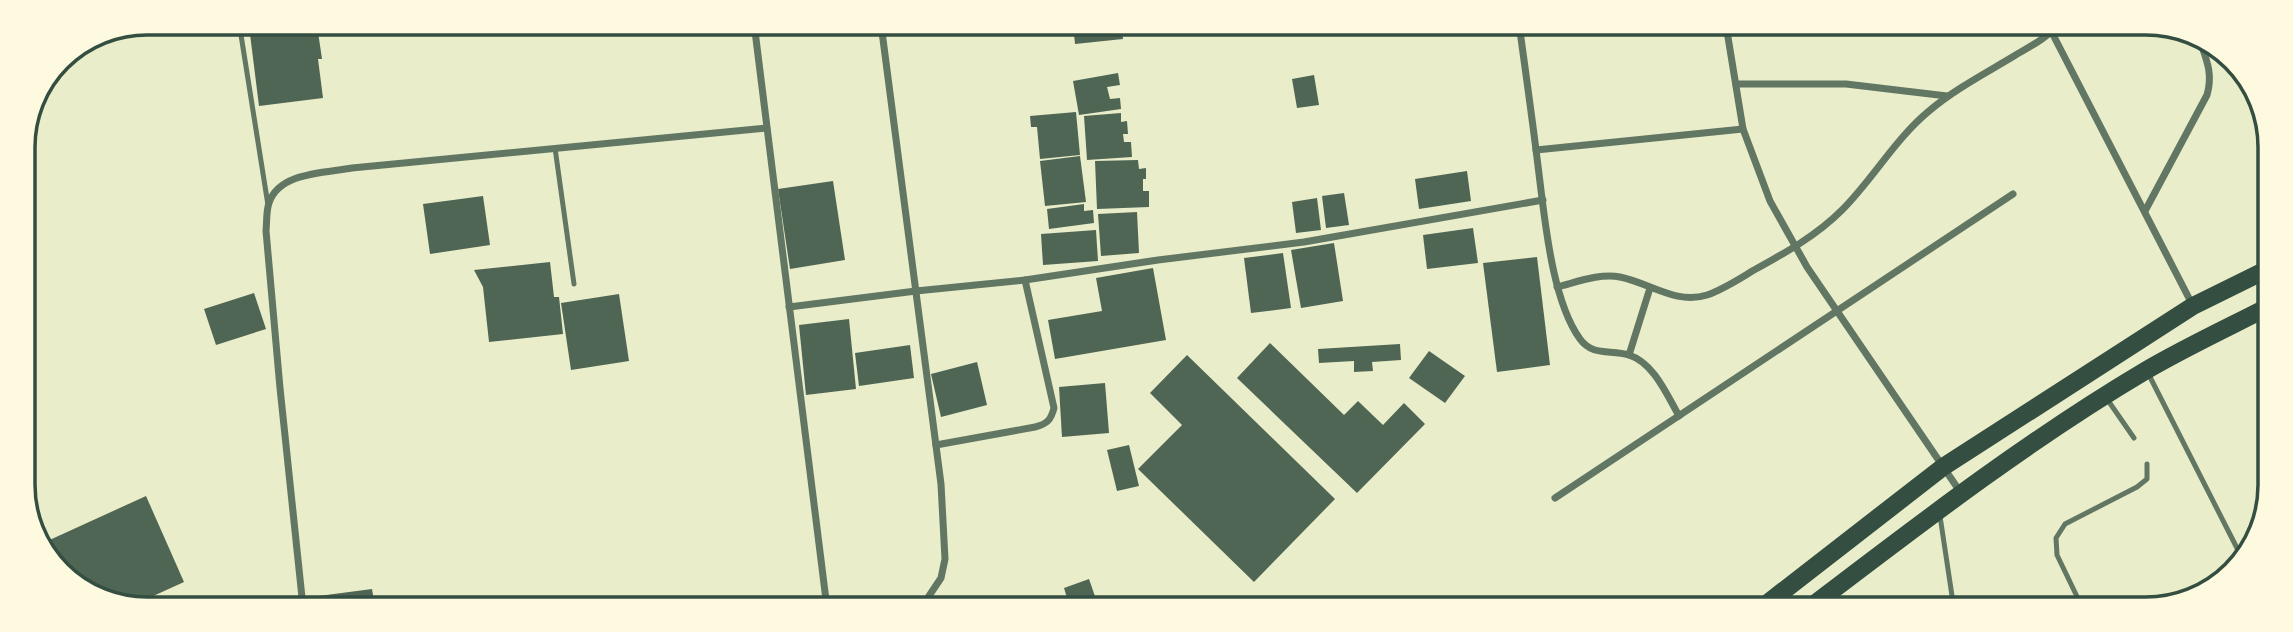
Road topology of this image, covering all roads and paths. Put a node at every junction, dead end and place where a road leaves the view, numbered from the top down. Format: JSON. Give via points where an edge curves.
{"nodes":[{"id":1,"x":241,"y":35,"type":"dead end"},
{"id":2,"x":755,"y":35,"type":"edge"},
{"id":3,"x":882,"y":35,"type":"edge"},
{"id":4,"x":1521,"y":35,"type":"edge"},
{"id":5,"x":1729,"y":35,"type":"edge"},
{"id":6,"x":2040,"y":35,"type":"edge"},
{"id":7,"x":2056,"y":35,"type":"edge"},
{"id":8,"x":2204,"y":52,"type":"edge"},
{"id":9,"x":1736,"y":84,"type":"junction"},
{"id":10,"x":1948,"y":96,"type":"junction"},
{"id":11,"x":766,"y":128,"type":"junction"},
{"id":12,"x":1743,"y":129,"type":"junction"},
{"id":13,"x":555,"y":148,"type":"junction"},
{"id":14,"x":1536,"y":150,"type":"junction"},
{"id":15,"x":2013,"y":194,"type":"dead end"},
{"id":16,"x":1543,"y":200,"type":"junction"},
{"id":17,"x":268,"y":205,"type":"junction"},
{"id":18,"x":2145,"y":211,"type":"junction"},
{"id":19,"x":1796,"y":247,"type":"junction"},
{"id":20,"x":2258,"y":274,"type":"edge"},
{"id":21,"x":1025,"y":280,"type":"junction"},
{"id":22,"x":574,"y":284,"type":"dead end"},
{"id":23,"x":1558,"y":287,"type":"junction"},
{"id":24,"x":1650,"y":288,"type":"junction"},
{"id":25,"x":916,"y":290,"type":"junction"},
{"id":26,"x":2193,"y":306,"type":"junction"},
{"id":27,"x":789,"y":307,"type":"junction"},
{"id":28,"x":1837,"y":311,"type":"junction"},
{"id":29,"x":2258,"y":312,"type":"edge"},
{"id":30,"x":1629,"y":355,"type":"junction"},
{"id":31,"x":2146,"y":370,"type":"junction"},
{"id":32,"x":2106,"y":396,"type":"junction"},
{"id":33,"x":1679,"y":416,"type":"junction"},
{"id":34,"x":2134,"y":439,"type":"dead end"},
{"id":35,"x":936,"y":445,"type":"junction"},
{"id":36,"x":2147,"y":464,"type":"dead end"},
{"id":37,"x":1943,"y":467,"type":"junction"},
{"id":38,"x":1961,"y":493,"type":"junction"},
{"id":39,"x":1555,"y":498,"type":"dead end"},
{"id":40,"x":1939,"y":509,"type":"junction"},
{"id":41,"x":2238,"y":549,"type":"edge"},
{"id":42,"x":302,"y":597,"type":"edge"},
{"id":43,"x":826,"y":597,"type":"edge"},
{"id":44,"x":928,"y":597,"type":"edge"},
{"id":45,"x":1775,"y":597,"type":"edge"},
{"id":46,"x":1824,"y":597,"type":"edge"},
{"id":47,"x":1952,"y":597,"type":"edge"},
{"id":48,"x":2077,"y":597,"type":"edge"}],
"edges":[{"from":1,"to":17,"type":"lane"},
{"from":2,"to":11,"type":"street"},
{"from":3,"to":25,"type":"street"},
{"from":4,"to":14,"type":"street"},
{"from":5,"to":9,"type":"street"},
{"from":6,"to":10,"type":"street"},
{"from":7,"to":18,"type":"street"},
{"from":8,"to":18,"type":"street","via":[[2211,81],[2207,95]]},
{"from":9,"to":10,"type":"street","via":[[1846,84]]},
{"from":9,"to":12,"type":"street"},
{"from":10,"to":19,"type":"street","via":[[1911,127],[1843,209]]},
{"from":11,"to":13,"type":"street"},
{"from":11,"to":27,"type":"street"},
{"from":12,"to":14,"type":"street"},
{"from":12,"to":19,"type":"street","via":[[1770,201]]},
{"from":13,"to":17,"type":"street","via":[[298,177],[274,191]]},
{"from":13,"to":22,"type":"lane"},
{"from":14,"to":16,"type":"street"},
{"from":15,"to":28,"type":"street"},
{"from":16,"to":21,"type":"street","via":[[1304,242]]},
{"from":16,"to":23,"type":"street"},
{"from":17,"to":42,"type":"street","via":[[266,231],[279,388]]},
{"from":18,"to":26,"type":"street"},
{"from":19,"to":24,"type":"street","via":[[1706,295],[1673,296]]},
{"from":19,"to":28,"type":"street"},
{"from":20,"to":26,"type":"main road"},
{"from":21,"to":25,"type":"street"},
{"from":21,"to":35,"type":"street","via":[[1055,408],[1051,419],[1035,427]]},
{"from":23,"to":24,"type":"street","via":[[1604,276]]},
{"from":23,"to":30,"type":"street","via":[[1580,340],[1591,351]]},
{"from":24,"to":30,"type":"street"},
{"from":25,"to":27,"type":"street"},
{"from":25,"to":35,"type":"street"},
{"from":26,"to":37,"type":"main road"},
{"from":27,"to":43,"type":"street"},
{"from":28,"to":33,"type":"street"},
{"from":28,"to":37,"type":"street"},
{"from":29,"to":31,"type":"main road"},
{"from":30,"to":33,"type":"street","via":[[1659,382]]},
{"from":31,"to":32,"type":"main road"},
{"from":31,"to":41,"type":"lane"},
{"from":32,"to":34,"type":"lane"},
{"from":32,"to":38,"type":"main road"},
{"from":33,"to":39,"type":"street"},
{"from":35,"to":44,"type":"street","via":[[945,559],[941,578]]},
{"from":36,"to":48,"type":"lane","via":[[2147,479],[2064,524],[2056,538],[2057,555]]},
{"from":37,"to":38,"type":"street"},
{"from":37,"to":45,"type":"main road"},
{"from":38,"to":40,"type":"main road"},
{"from":40,"to":46,"type":"main road"},
{"from":40,"to":47,"type":"lane"}]}
